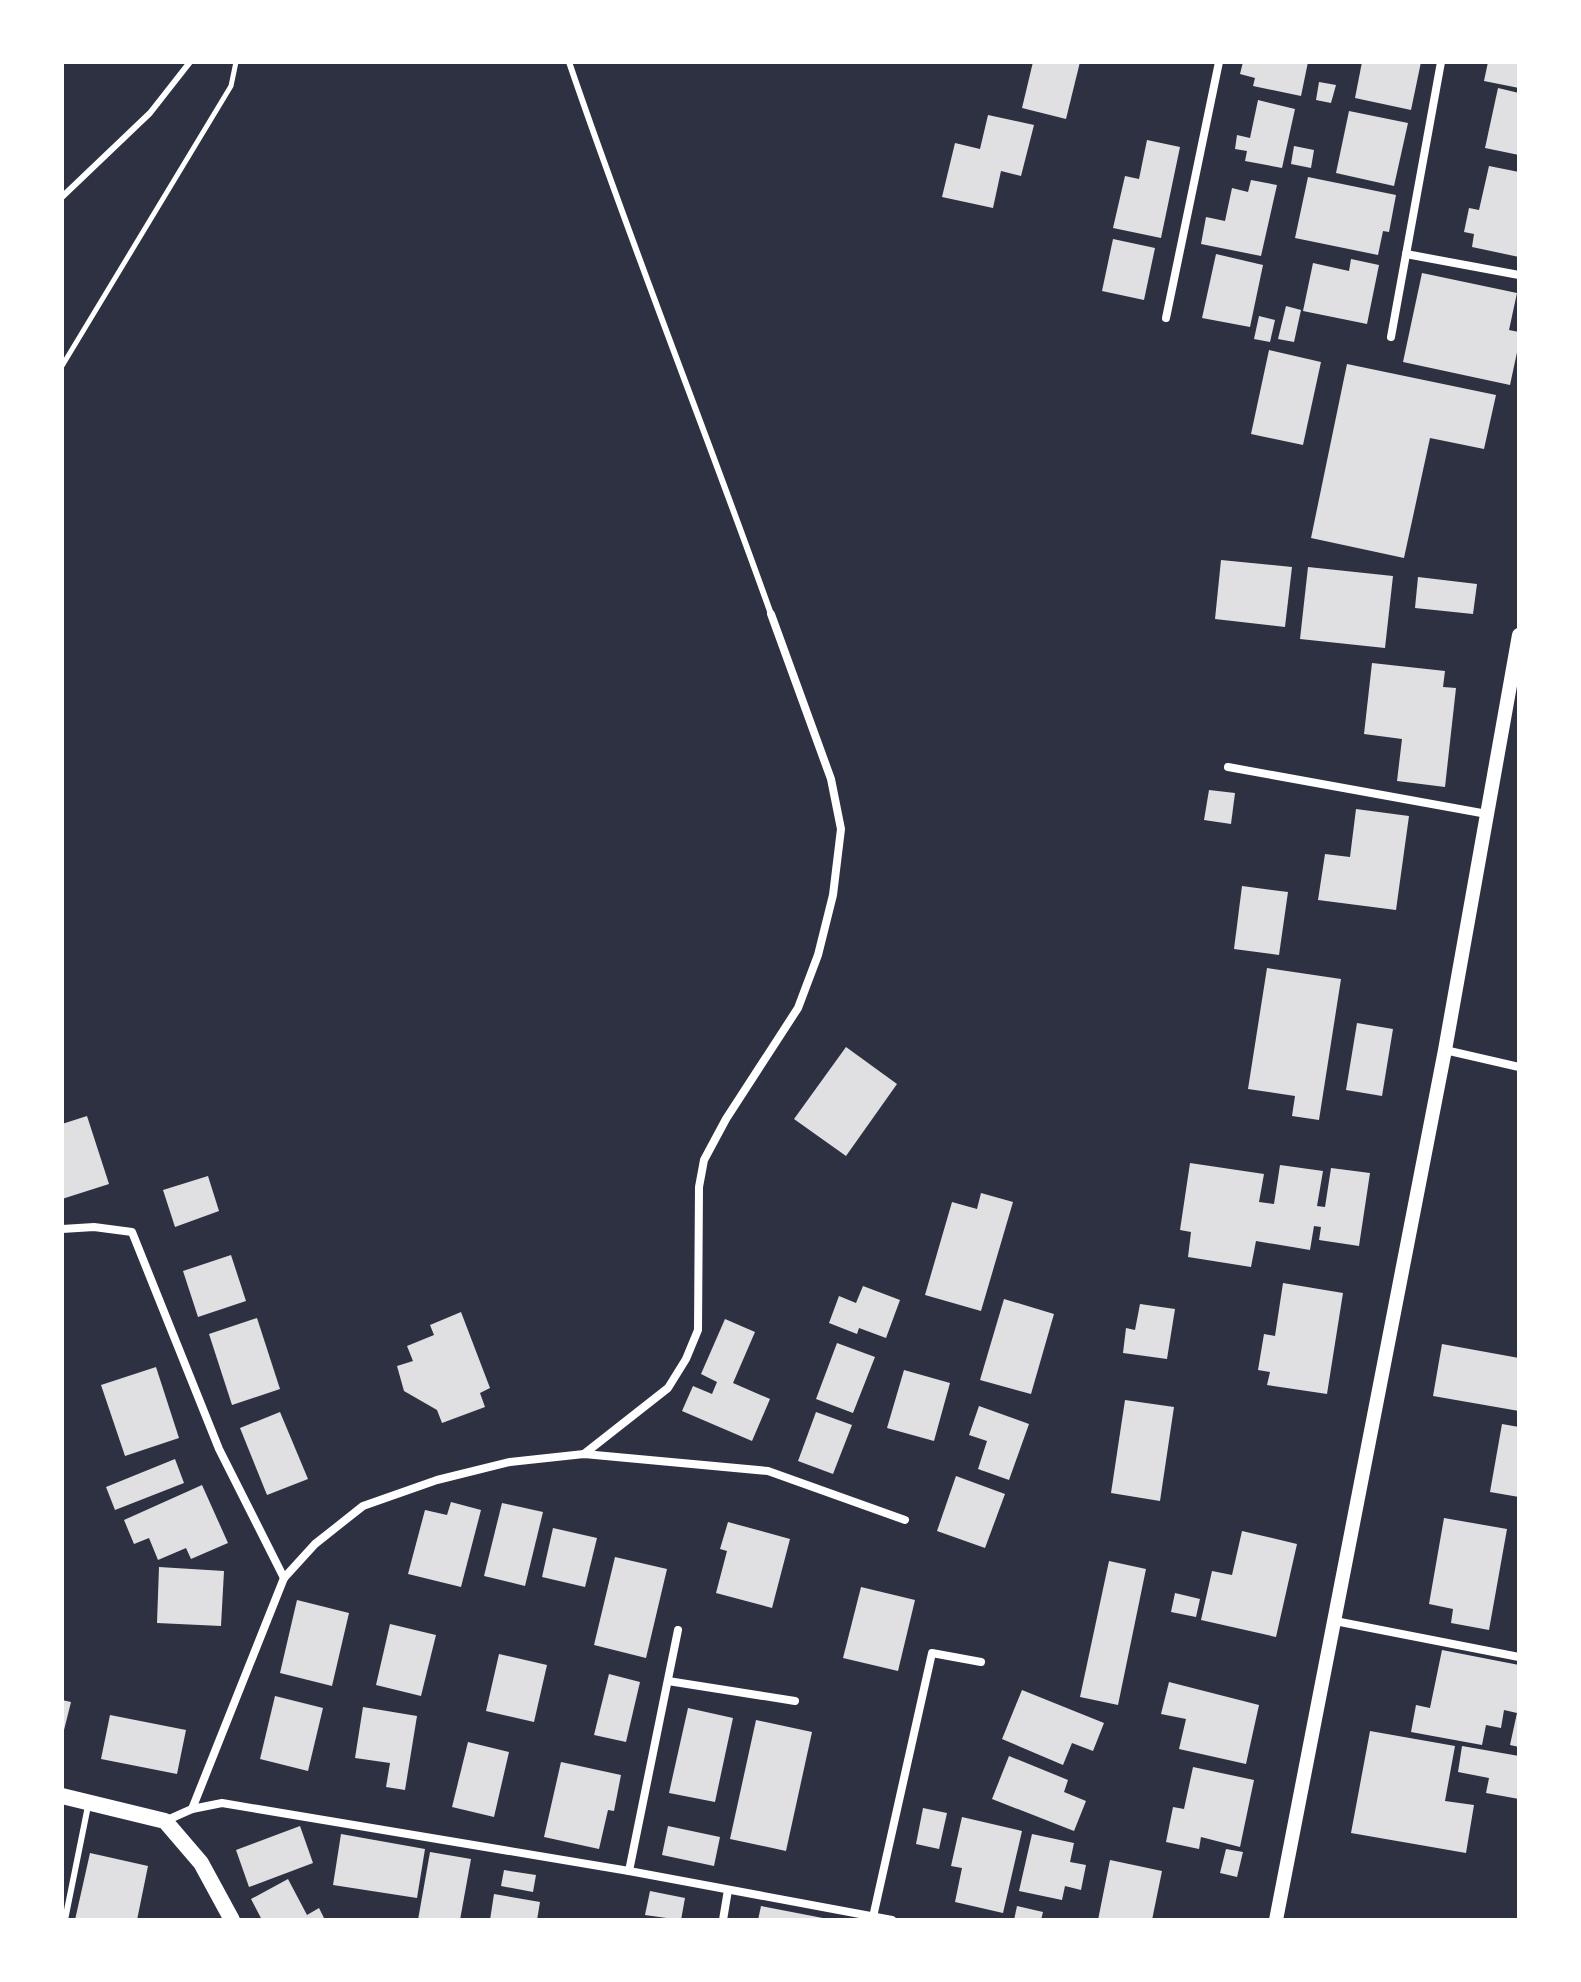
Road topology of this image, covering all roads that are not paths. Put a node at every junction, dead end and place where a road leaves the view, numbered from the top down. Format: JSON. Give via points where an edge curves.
{"nodes":[{"id":1,"x":190,"y":62,"type":"edge"},
{"id":2,"x":569,"y":62,"type":"edge"},
{"id":3,"x":1219,"y":62,"type":"edge"},
{"id":4,"x":1441,"y":62,"type":"edge"},
{"id":5,"x":62,"y":197,"type":"edge"},
{"id":6,"x":1406,"y":254,"type":"junction"},
{"id":7,"x":1519,"y":275,"type":"edge"},
{"id":8,"x":1166,"y":318,"type":"dead end"},
{"id":9,"x":1391,"y":337,"type":"dead end"},
{"id":10,"x":771,"y":614,"type":"joint"},
{"id":11,"x":1519,"y":635,"type":"edge"},
{"id":12,"x":1228,"y":767,"type":"dead end"},
{"id":13,"x":1487,"y":814,"type":"junction"},
{"id":14,"x":1445,"y":1050,"type":"junction"},
{"id":15,"x":1519,"y":1067,"type":"edge"},
{"id":16,"x":62,"y":1229,"type":"edge"},
{"id":17,"x":584,"y":1454,"type":"junction"},
{"id":18,"x":905,"y":1520,"type":"dead end"},
{"id":19,"x":284,"y":1578,"type":"junction"},
{"id":20,"x":1335,"y":1621,"type":"junction"},
{"id":21,"x":678,"y":1630,"type":"dead end"},
{"id":22,"x":1519,"y":1657,"type":"edge"},
{"id":23,"x":981,"y":1662,"type":"dead end"},
{"id":24,"x":668,"y":1681,"type":"junction"},
{"id":25,"x":795,"y":1701,"type":"dead end"},
{"id":26,"x":62,"y":1796,"type":"edge"},
{"id":27,"x":89,"y":1803,"type":"junction"},
{"id":28,"x":192,"y":1809,"type":"junction"},
{"id":29,"x":165,"y":1821,"type":"junction"},
{"id":30,"x":629,"y":1871,"type":"junction"},
{"id":31,"x":728,"y":1890,"type":"junction"},
{"id":32,"x":873,"y":1917,"type":"junction"},
{"id":33,"x":65,"y":1920,"type":"edge"},
{"id":34,"x":232,"y":1920,"type":"edge"},
{"id":35,"x":723,"y":1920,"type":"edge"},
{"id":36,"x":892,"y":1920,"type":"edge"},
{"id":37,"x":1276,"y":1920,"type":"edge"}],
"edges":[{"from":1,"to":5,"type":"lane","via":[[150,113]]},
{"from":2,"to":10,"type":"lane"},
{"from":3,"to":8,"type":"street"},
{"from":4,"to":6,"type":"street"},
{"from":6,"to":7,"type":"street"},
{"from":6,"to":9,"type":"street"},
{"from":10,"to":17,"type":"street","via":[[831,779],[841,829],[833,895],[798,1008],[704,1160],[699,1187],[698,1330],[686,1359],[668,1388]]},
{"from":11,"to":13,"type":"street"},
{"from":12,"to":13,"type":"street"},
{"from":13,"to":14,"type":"street"},
{"from":14,"to":15,"type":"street"},
{"from":14,"to":20,"type":"street"},
{"from":16,"to":19,"type":"street","via":[[132,1232],[219,1449]]},
{"from":17,"to":18,"type":"street","via":[[768,1471]]},
{"from":17,"to":19,"type":"street","via":[[510,1462],[363,1506],[315,1544]]},
{"from":19,"to":28,"type":"street"},
{"from":20,"to":22,"type":"street"},
{"from":20,"to":37,"type":"street"},
{"from":21,"to":24,"type":"street"},
{"from":23,"to":32,"type":"street","via":[[932,1653]]},
{"from":24,"to":25,"type":"street"},
{"from":24,"to":30,"type":"street"},
{"from":26,"to":27,"type":"main road"},
{"from":27,"to":29,"type":"main road"},
{"from":27,"to":33,"type":"lane"},
{"from":28,"to":29,"type":"street"},
{"from":28,"to":30,"type":"street","via":[[222,1803]]},
{"from":29,"to":34,"type":"main road","via":[[201,1863]]},
{"from":30,"to":31,"type":"street"},
{"from":31,"to":32,"type":"street"},
{"from":31,"to":35,"type":"street"},
{"from":32,"to":36,"type":"street"}]}
